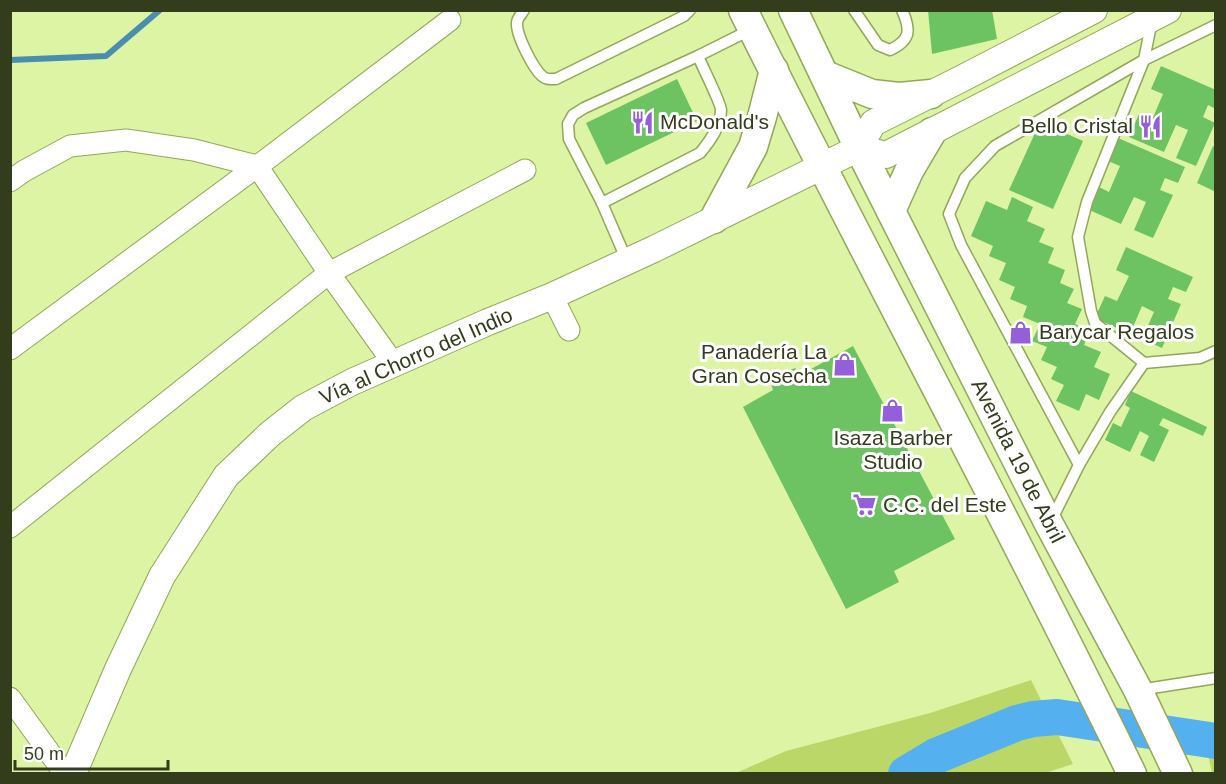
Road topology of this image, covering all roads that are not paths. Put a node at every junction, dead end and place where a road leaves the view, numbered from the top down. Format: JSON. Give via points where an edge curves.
{"nodes":[{"id":1,"x":524,"y":10,"type":"edge"},
{"id":2,"x":690,"y":10,"type":"edge"},
{"id":3,"x":793,"y":10,"type":"edge"},
{"id":4,"x":854,"y":10,"type":"edge"},
{"id":5,"x":902,"y":10,"type":"edge"},
{"id":6,"x":1094,"y":10,"type":"edge"},
{"id":7,"x":1160,"y":14,"type":"edge"},
{"id":8,"x":450,"y":20,"type":"dead end"},
{"id":9,"x":748,"y":20,"type":"edge"},
{"id":10,"x":1215,"y":25,"type":"edge"},
{"id":11,"x":698,"y":56,"type":"junction"},
{"id":12,"x":1144,"y":60,"type":"junction"},
{"id":13,"x":774,"y":70,"type":"junction"},
{"id":14,"x":825,"y":75,"type":"junction"},
{"id":15,"x":931,"y":94,"type":"junction"},
{"id":16,"x":932,"y":132,"type":"junction"},
{"id":17,"x":859,"y":148,"type":"junction"},
{"id":18,"x":257,"y":166,"type":"junction"},
{"id":19,"x":822,"y":166,"type":"junction"},
{"id":20,"x":525,"y":170,"type":"dead end"},
{"id":21,"x":10,"y":182,"type":"edge"},
{"id":22,"x":602,"y":203,"type":"junction"},
{"id":23,"x":891,"y":211,"type":"junction"},
{"id":24,"x":714,"y":219,"type":"junction"},
{"id":25,"x":627,"y":261,"type":"junction"},
{"id":26,"x":329,"y":273,"type":"junction"},
{"id":27,"x":552,"y":296,"type":"junction"},
{"id":28,"x":569,"y":330,"type":"dead end"},
{"id":29,"x":10,"y":349,"type":"edge"},
{"id":30,"x":1215,"y":351,"type":"edge"},
{"id":31,"x":1144,"y":363,"type":"junction"},
{"id":32,"x":394,"y":364,"type":"junction"},
{"id":33,"x":1079,"y":465,"type":"junction"},
{"id":34,"x":1049,"y":524,"type":"junction"},
{"id":35,"x":10,"y":527,"type":"edge"},
{"id":36,"x":1215,"y":678,"type":"edge"},
{"id":37,"x":1138,"y":690,"type":"junction"},
{"id":38,"x":10,"y":698,"type":"edge"},
{"id":39,"x":65,"y":774,"type":"edge"},
{"id":40,"x":73,"y":774,"type":"edge"},
{"id":41,"x":1132,"y":774,"type":"edge"},
{"id":42,"x":1178,"y":774,"type":"edge"}],
"edges":[{"from":1,"to":2,"type":"lane","via":[[517,21],[518,35],[542,76],[548,79],[567,74]]},
{"from":3,"to":14,"type":"main road","name":"Avenida 19 de Abril"},
{"from":4,"to":5,"type":"lane","via":[[878,45],[890,50],[907,36],[908,23]]},
{"from":6,"to":15,"type":"street"},
{"from":7,"to":12,"type":"lane"},
{"from":7,"to":16,"type":"street"},
{"from":8,"to":18,"type":"street"},
{"from":9,"to":11,"type":"lane"},
{"from":9,"to":13,"type":"main road","name":"Avenida 19 de Abril"},
{"from":10,"to":12,"type":"lane"},
{"from":11,"to":22,"type":"lane","via":[[722,108],[710,140],[700,153]]},
{"from":11,"to":22,"type":"lane","via":[[573,115],[568,124],[568,139]]},
{"from":12,"to":31,"type":"lane","via":[[1087,202],[1078,237],[1095,323]]},
{"from":12,"to":33,"type":"lane","via":[[995,146],[964,178],[949,213],[961,245]]},
{"from":13,"to":19,"type":"main road","name":"Avenida 19 de Abril"},
{"from":13,"to":24,"type":"main road","via":[[753,147]]},
{"from":14,"to":15,"type":"main road","via":[[872,94]]},
{"from":14,"to":17,"type":"main road","name":"Avenida 19 de Abril"},
{"from":15,"to":17,"type":"street","via":[[873,123]]},
{"from":16,"to":17,"type":"street","via":[[886,155]]},
{"from":16,"to":23,"type":"main road"},
{"from":17,"to":19,"type":"street","name":"Vía al Chorro del Indio"},
{"from":17,"to":23,"type":"main road","name":"Avenida 19 de Abril"},
{"from":18,"to":21,"type":"street","via":[[194,150],[126,140],[70,146]]},
{"from":18,"to":26,"type":"street"},
{"from":18,"to":29,"type":"street"},
{"from":19,"to":24,"type":"street","name":"Vía al Chorro del Indio"},
{"from":19,"to":41,"type":"main road","name":"Avenida 19 de Abril"},
{"from":20,"to":26,"type":"street"},
{"from":22,"to":25,"type":"lane"},
{"from":23,"to":34,"type":"main road","name":"Avenida 19 de Abril"},
{"from":24,"to":25,"type":"street","name":"Vía al Chorro del Indio"},
{"from":25,"to":27,"type":"street","name":"Vía al Chorro del Indio"},
{"from":26,"to":32,"type":"street"},
{"from":26,"to":35,"type":"street"},
{"from":27,"to":28,"type":"street"},
{"from":27,"to":32,"type":"street","name":"Vía al Chorro del Indio"},
{"from":30,"to":31,"type":"lane","via":[[1200,358]]},
{"from":31,"to":33,"type":"lane"},
{"from":32,"to":40,"type":"street","name":"Vía al Chorro del Indio","via":[[303,408],[226,476],[162,576]]},
{"from":33,"to":34,"type":"lane"},
{"from":34,"to":37,"type":"main road","name":"Avenida 19 de Abril"},
{"from":36,"to":37,"type":"lane"},
{"from":37,"to":42,"type":"main road","name":"Avenida 19 de Abril"},
{"from":38,"to":39,"type":"street"}]}
